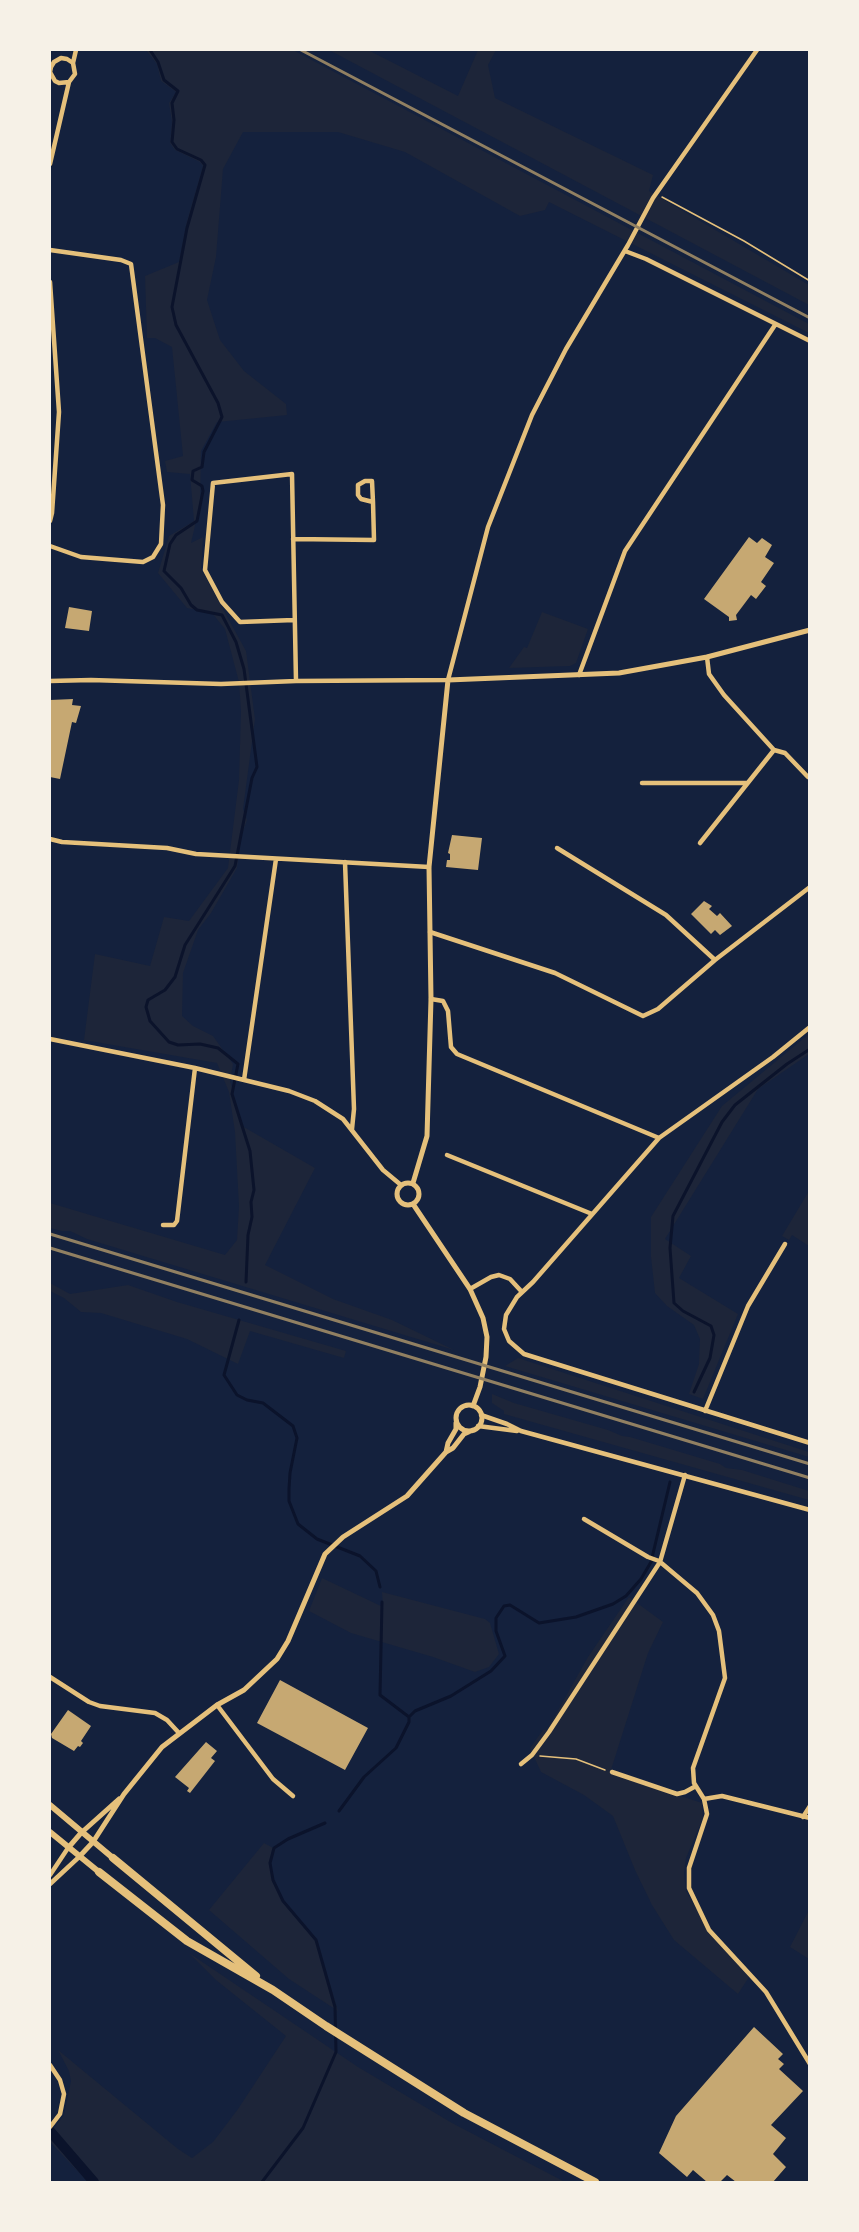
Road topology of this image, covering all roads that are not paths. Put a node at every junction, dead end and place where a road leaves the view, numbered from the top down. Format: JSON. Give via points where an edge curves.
{"nodes":[{"id":1,"x":76,"y":50,"type":"edge"},
{"id":2,"x":757,"y":50,"type":"edge"},
{"id":3,"x":73,"y":63,"type":"junction"},
{"id":4,"x":50,"y":67,"type":"edge"},
{"id":5,"x":69,"y":82,"type":"junction"},
{"id":6,"x":50,"y":164,"type":"edge"},
{"id":7,"x":50,"y":250,"type":"edge"},
{"id":8,"x":625,"y":251,"type":"junction"},
{"id":9,"x":50,"y":282,"type":"edge"},
{"id":10,"x":775,"y":325,"type":"junction"},
{"id":11,"x":810,"y":341,"type":"edge"},
{"id":12,"x":50,"y":376,"type":"edge"},
{"id":13,"x":57,"y":377,"type":"junction"},
{"id":14,"x":373,"y":502,"type":"junction"},
{"id":15,"x":50,"y":521,"type":"edge"},
{"id":16,"x":293,"y":539,"type":"junction"},
{"id":17,"x":50,"y":546,"type":"edge"},
{"id":18,"x":294,"y":620,"type":"junction"},
{"id":19,"x":810,"y":630,"type":"edge"},
{"id":20,"x":706,"y":657,"type":"junction"},
{"id":21,"x":579,"y":675,"type":"junction"},
{"id":22,"x":448,"y":680,"type":"junction"},
{"id":23,"x":50,"y":681,"type":"edge"},
{"id":24,"x":296,"y":681,"type":"junction"},
{"id":25,"x":774,"y":750,"type":"junction"},
{"id":26,"x":808,"y":777,"type":"dead end"},
{"id":27,"x":642,"y":783,"type":"dead end"},
{"id":28,"x":747,"y":783,"type":"junction"},
{"id":29,"x":50,"y":839,"type":"edge"},
{"id":30,"x":700,"y":843,"type":"dead end"},
{"id":31,"x":557,"y":848,"type":"dead end"},
{"id":32,"x":276,"y":859,"type":"junction"},
{"id":33,"x":345,"y":862,"type":"junction"},
{"id":34,"x":429,"y":867,"type":"junction"},
{"id":35,"x":810,"y":887,"type":"edge"},
{"id":36,"x":430,"y":932,"type":"junction"},
{"id":37,"x":715,"y":960,"type":"junction"},
{"id":38,"x":431,"y":999,"type":"junction"},
{"id":39,"x":810,"y":1027,"type":"edge"},
{"id":40,"x":50,"y":1039,"type":"edge"},
{"id":41,"x":195,"y":1068,"type":"junction"},
{"id":42,"x":244,"y":1080,"type":"junction"},
{"id":43,"x":352,"y":1129,"type":"junction"},
{"id":44,"x":658,"y":1138,"type":"junction"},
{"id":45,"x":447,"y":1155,"type":"dead end"},
{"id":46,"x":413,"y":1184,"type":"junction"},
{"id":47,"x":401,"y":1185,"type":"junction"},
{"id":48,"x":413,"y":1204,"type":"junction"},
{"id":49,"x":592,"y":1214,"type":"junction"},
{"id":50,"x":163,"y":1225,"type":"dead end"},
{"id":51,"x":785,"y":1244,"type":"dead end"},
{"id":52,"x":470,"y":1289,"type":"junction"},
{"id":53,"x":522,"y":1292,"type":"junction"},
{"id":54,"x":473,"y":1406,"type":"junction"},
{"id":55,"x":705,"y":1411,"type":"junction"},
{"id":56,"x":481,"y":1415,"type":"junction"},
{"id":57,"x":456,"y":1419,"type":"junction"},
{"id":58,"x":475,"y":1428,"type":"junction"},
{"id":59,"x":521,"y":1431,"type":"junction"},
{"id":60,"x":810,"y":1443,"type":"edge"},
{"id":61,"x":446,"y":1452,"type":"junction"},
{"id":62,"x":685,"y":1475,"type":"junction"},
{"id":63,"x":810,"y":1510,"type":"edge"},
{"id":64,"x":584,"y":1519,"type":"dead end"},
{"id":65,"x":659,"y":1562,"type":"junction"},
{"id":66,"x":50,"y":1677,"type":"edge"},
{"id":67,"x":217,"y":1705,"type":"junction"},
{"id":68,"x":179,"y":1733,"type":"junction"},
{"id":69,"x":521,"y":1764,"type":"dead end"},
{"id":70,"x":612,"y":1772,"type":"road end"},
{"id":71,"x":696,"y":1786,"type":"junction"},
{"id":72,"x":124,"y":1794,"type":"junction"},
{"id":73,"x":293,"y":1796,"type":"dead end"},
{"id":74,"x":704,"y":1799,"type":"junction"},
{"id":75,"x":50,"y":1805,"type":"edge"},
{"id":76,"x":810,"y":1806,"type":"edge"},
{"id":77,"x":806,"y":1817,"type":"edge"},
{"id":78,"x":50,"y":1832,"type":"edge"},
{"id":79,"x":81,"y":1833,"type":"junction"},
{"id":80,"x":93,"y":1842,"type":"junction"},
{"id":81,"x":68,"y":1848,"type":"junction"},
{"id":82,"x":79,"y":1857,"type":"junction"},
{"id":83,"x":113,"y":1858,"type":"joint"},
{"id":84,"x":99,"y":1872,"type":"joint"},
{"id":85,"x":50,"y":1875,"type":"edge"},
{"id":86,"x":50,"y":1884,"type":"edge"},
{"id":87,"x":273,"y":1990,"type":"junction"},
{"id":88,"x":810,"y":2064,"type":"edge"},
{"id":89,"x":50,"y":2065,"type":"edge"},
{"id":90,"x":51,"y":2126,"type":"edge"},
{"id":91,"x":595,"y":2182,"type":"edge"}],
"edges":[{"from":1,"to":3,"type":"street"},
{"from":2,"to":8,"type":"street","via":[[655,196]]},
{"from":3,"to":4,"type":"street","via":[[61,58]]},
{"from":3,"to":5,"type":"street","via":[[75,74]]},
{"from":4,"to":5,"type":"street","via":[[55,81]]},
{"from":5,"to":6,"type":"street"},
{"from":7,"to":17,"type":"street","via":[[131,264],[163,505],[161,543],[153,557],[143,562],[81,557]]},
{"from":8,"to":10,"type":"street"},
{"from":8,"to":22,"type":"street","via":[[550,379],[515,456],[488,527]]},
{"from":9,"to":13,"type":"street"},
{"from":10,"to":11,"type":"street"},
{"from":10,"to":21,"type":"street","via":[[625,551]]},
{"from":12,"to":13,"type":"street"},
{"from":13,"to":15,"type":"street","via":[[59,412]]},
{"from":14,"to":14,"type":"street","via":[[372,481],[358,485],[358,495]]},
{"from":14,"to":16,"type":"street","via":[[374,540]]},
{"from":16,"to":18,"type":"street"},
{"from":16,"to":18,"type":"street","via":[[292,474],[213,483],[205,570],[222,602],[240,622]]},
{"from":18,"to":24,"type":"street"},
{"from":19,"to":20,"type":"street"},
{"from":20,"to":21,"type":"street","via":[[619,673]]},
{"from":20,"to":25,"type":"street","via":[[709,674],[724,695]]},
{"from":21,"to":22,"type":"street"},
{"from":22,"to":24,"type":"street"},
{"from":22,"to":34,"type":"street"},
{"from":23,"to":24,"type":"street"},
{"from":25,"to":26,"type":"street","via":[[786,753]]},
{"from":25,"to":28,"type":"street"},
{"from":27,"to":28,"type":"street"},
{"from":28,"to":30,"type":"street"},
{"from":29,"to":32,"type":"street"},
{"from":31,"to":37,"type":"street","via":[[666,915]]},
{"from":32,"to":33,"type":"street"},
{"from":32,"to":42,"type":"street"},
{"from":33,"to":34,"type":"street"},
{"from":33,"to":43,"type":"street"},
{"from":34,"to":36,"type":"street"},
{"from":35,"to":37,"type":"street"},
{"from":36,"to":37,"type":"street","via":[[555,973],[643,1016],[658,1009]]},
{"from":36,"to":38,"type":"street"},
{"from":38,"to":44,"type":"street","via":[[443,1001],[451,1047],[457,1054]]},
{"from":38,"to":46,"type":"street","via":[[427,1136]]},
{"from":39,"to":44,"type":"street"},
{"from":40,"to":41,"type":"street"},
{"from":41,"to":42,"type":"street"},
{"from":41,"to":50,"type":"street","via":[[177,1221],[174,1226]]},
{"from":42,"to":43,"type":"street","via":[[315,1101]]},
{"from":43,"to":47,"type":"street","via":[[383,1170]]},
{"from":44,"to":49,"type":"street"},
{"from":45,"to":49,"type":"street"},
{"from":46,"to":47,"type":"street"},
{"from":46,"to":48,"type":"street","via":[[420,1192]]},
{"from":47,"to":48,"type":"street","via":[[398,1198],[403,1204]]},
{"from":48,"to":52,"type":"street"},
{"from":49,"to":53,"type":"street"},
{"from":51,"to":55,"type":"street","via":[[748,1305]]},
{"from":52,"to":53,"type":"street","via":[[499,1275],[510,1279]]},
{"from":52,"to":54,"type":"street","via":[[483,1318],[487,1346],[483,1377]]},
{"from":53,"to":55,"type":"street","via":[[504,1322],[506,1335],[519,1352]]},
{"from":54,"to":56,"type":"street"},
{"from":54,"to":57,"type":"street","via":[[461,1408]]},
{"from":55,"to":60,"type":"street"},
{"from":56,"to":58,"type":"street"},
{"from":56,"to":59,"type":"street"},
{"from":57,"to":58,"type":"street","via":[[464,1429]]},
{"from":57,"to":61,"type":"street"},
{"from":58,"to":59,"type":"street"},
{"from":58,"to":61,"type":"street"},
{"from":59,"to":62,"type":"street"},
{"from":61,"to":67,"type":"street","via":[[407,1496],[337,1541],[325,1554],[278,1659],[244,1690]]},
{"from":62,"to":63,"type":"street"},
{"from":62,"to":65,"type":"street"},
{"from":64,"to":65,"type":"street"},
{"from":65,"to":69,"type":"street","via":[[532,1755]]},
{"from":65,"to":71,"type":"street","via":[[697,1593],[713,1615],[723,1653],[725,1678],[696,1756]]},
{"from":66,"to":68,"type":"street","via":[[88,1702],[155,1713]]},
{"from":67,"to":68,"type":"street"},
{"from":67,"to":73,"type":"street","via":[[273,1779]]},
{"from":68,"to":72,"type":"street","via":[[162,1747]]},
{"from":70,"to":71,"type":"street","via":[[677,1794]]},
{"from":71,"to":74,"type":"street"},
{"from":72,"to":79,"type":"street"},
{"from":72,"to":80,"type":"street"},
{"from":74,"to":77,"type":"street","via":[[722,1796]]},
{"from":74,"to":88,"type":"street","via":[[706,1814],[689,1868],[689,1888],[709,1930],[766,1992]]},
{"from":75,"to":79,"type":"main road"},
{"from":76,"to":77,"type":"street"},
{"from":78,"to":81,"type":"main road"},
{"from":79,"to":80,"type":"main road"},
{"from":79,"to":81,"type":"street"},
{"from":80,"to":82,"type":"street"},
{"from":80,"to":83,"type":"main road"},
{"from":81,"to":82,"type":"main road"},
{"from":81,"to":85,"type":"street"},
{"from":82,"to":84,"type":"main road"},
{"from":82,"to":86,"type":"street"},
{"from":83,"to":87,"type":"highway"},
{"from":84,"to":87,"type":"highway","via":[[187,1941]]},
{"from":87,"to":91,"type":"highway","via":[[464,2113]]},
{"from":89,"to":90,"type":"street","via":[[64,2094],[60,2114]]}]}
